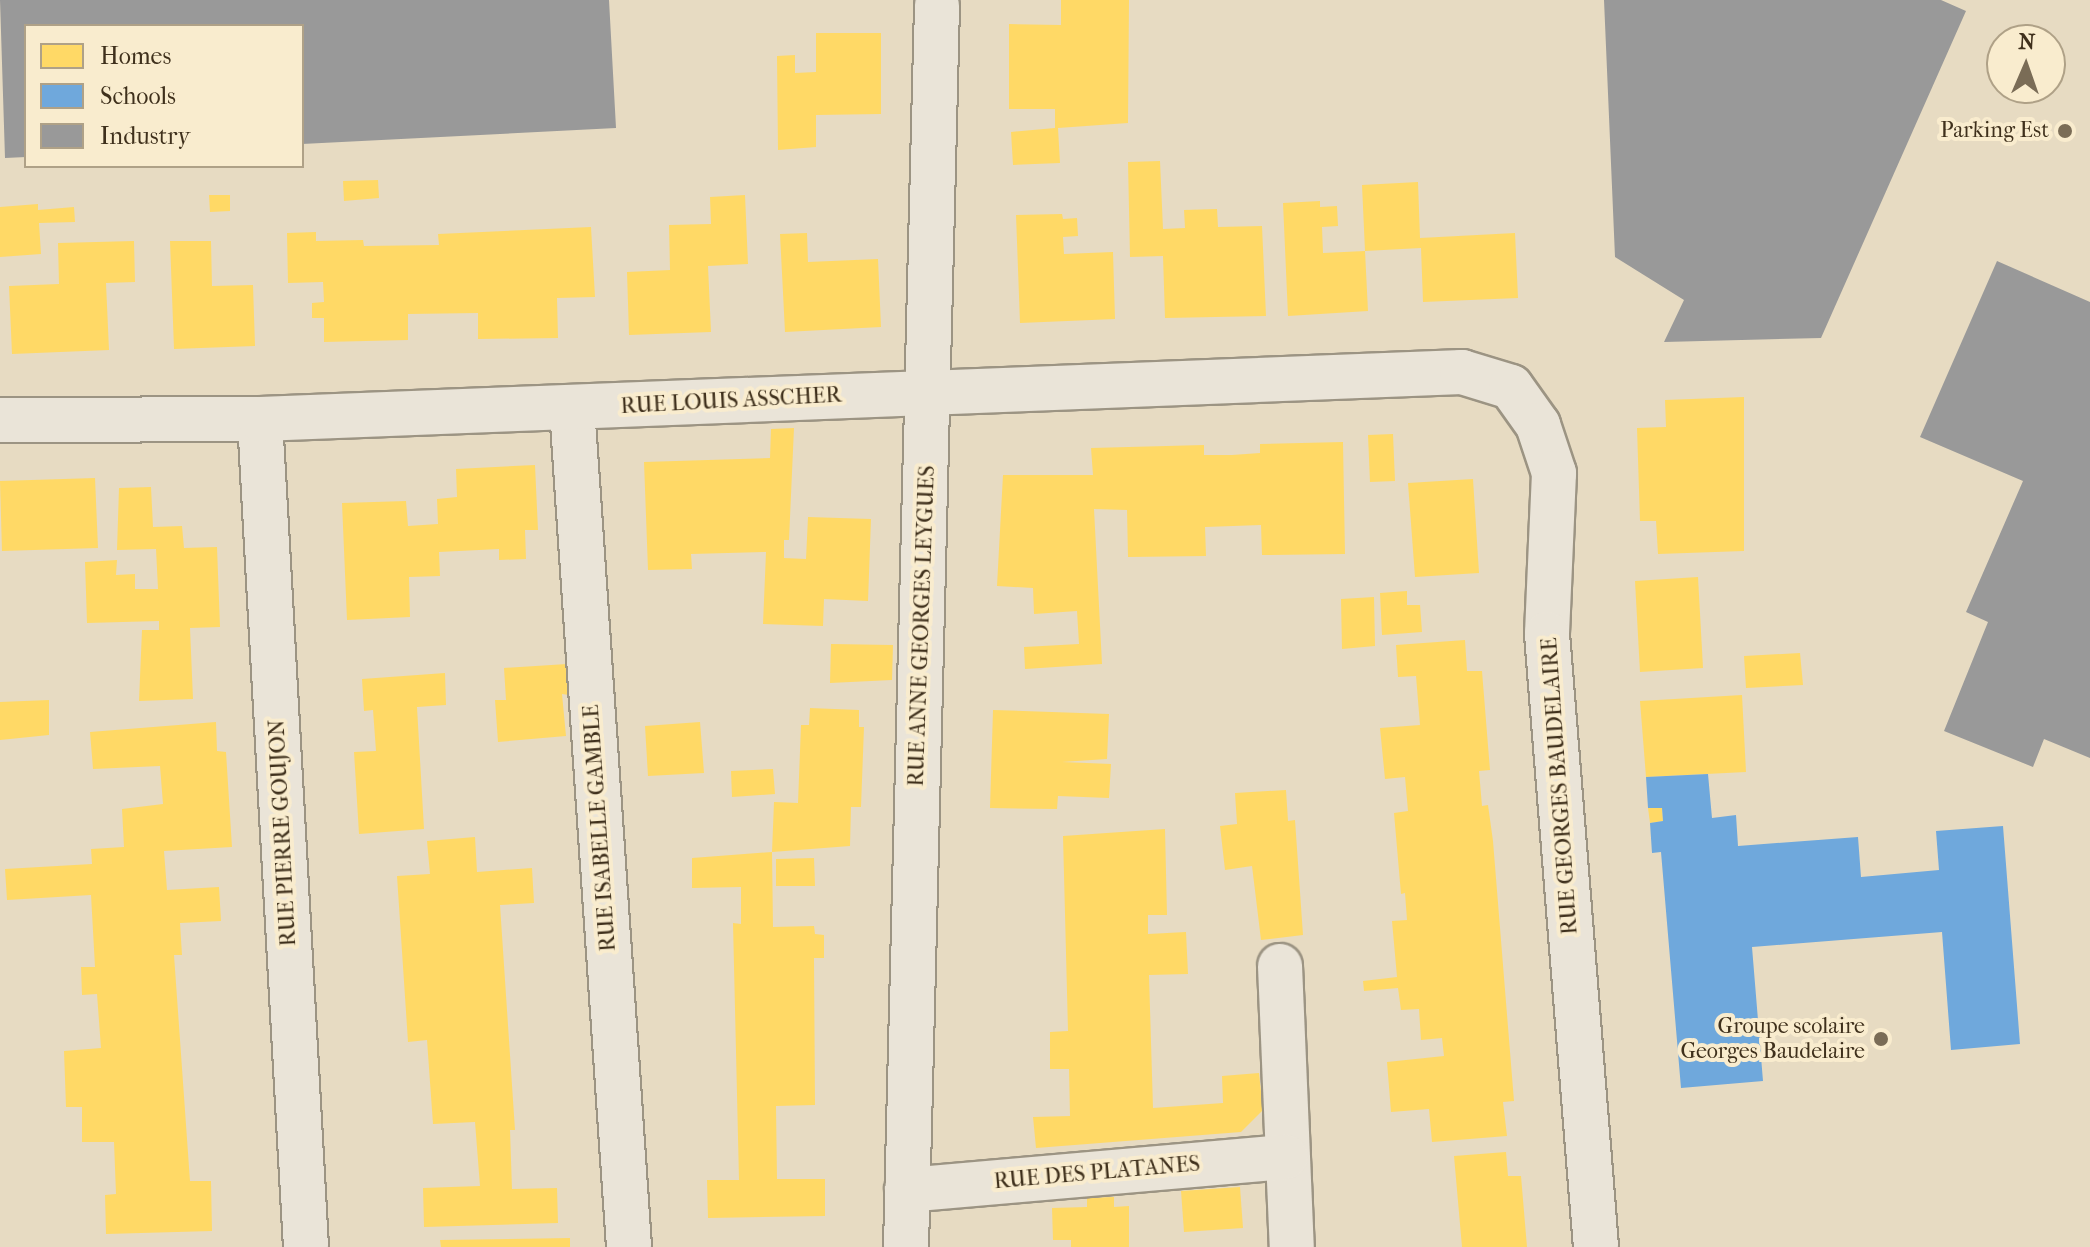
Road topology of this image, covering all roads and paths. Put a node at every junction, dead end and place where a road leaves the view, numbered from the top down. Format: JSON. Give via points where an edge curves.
{"nodes":[{"id":1,"x":937,"y":5,"type":"dead end"},
{"id":2,"x":1462,"y":372,"type":"joint"},
{"id":3,"x":929,"y":391,"type":"junction"},
{"id":4,"x":572,"y":408,"type":"junction"},
{"id":5,"x":260,"y":419,"type":"junction"},
{"id":6,"x":0,"y":420,"type":"edge"},
{"id":7,"x":1280,"y":966,"type":"dead end"},
{"id":8,"x":1286,"y":1157,"type":"junction"},
{"id":9,"x":907,"y":1190,"type":"junction"},
{"id":10,"x":306,"y":1247,"type":"edge"},
{"id":11,"x":629,"y":1247,"type":"edge"},
{"id":12,"x":906,"y":1247,"type":"edge"},
{"id":13,"x":1292,"y":1247,"type":"edge"},
{"id":14,"x":1596,"y":1247,"type":"edge"}],
"edges":[{"from":1,"to":3,"type":"street","name":"RUE ANNE GEORGES LEYGUES"},
{"from":2,"to":3,"type":"street","name":"RUE LOUIS ASSCHER"},
{"from":2,"to":14,"type":"street","name":"RUE GEORGES BAUDELAIRE","via":[[1511,387],[1538,425],[1554,473],[1547,634]]},
{"from":3,"to":4,"type":"street","name":"RUE LOUIS ASSCHER"},
{"from":3,"to":9,"type":"street","name":"RUE ANNE GEORGES LEYGUES"},
{"from":4,"to":5,"type":"street","name":"RUE LOUIS ASSCHER"},
{"from":4,"to":11,"type":"street","name":"RUE ISABELLE GAMBLE"},
{"from":5,"to":6,"type":"street","name":"RUE LOUIS ASSCHER"},
{"from":5,"to":10,"type":"street","name":"RUE PIERRE GOUJON"},
{"from":7,"to":8,"type":"street"},
{"from":8,"to":9,"type":"street","name":"RUE DES PLATANES"},
{"from":8,"to":13,"type":"street"},
{"from":9,"to":12,"type":"street","name":"RUE ANNE GEORGES LEYGUES"}]}
